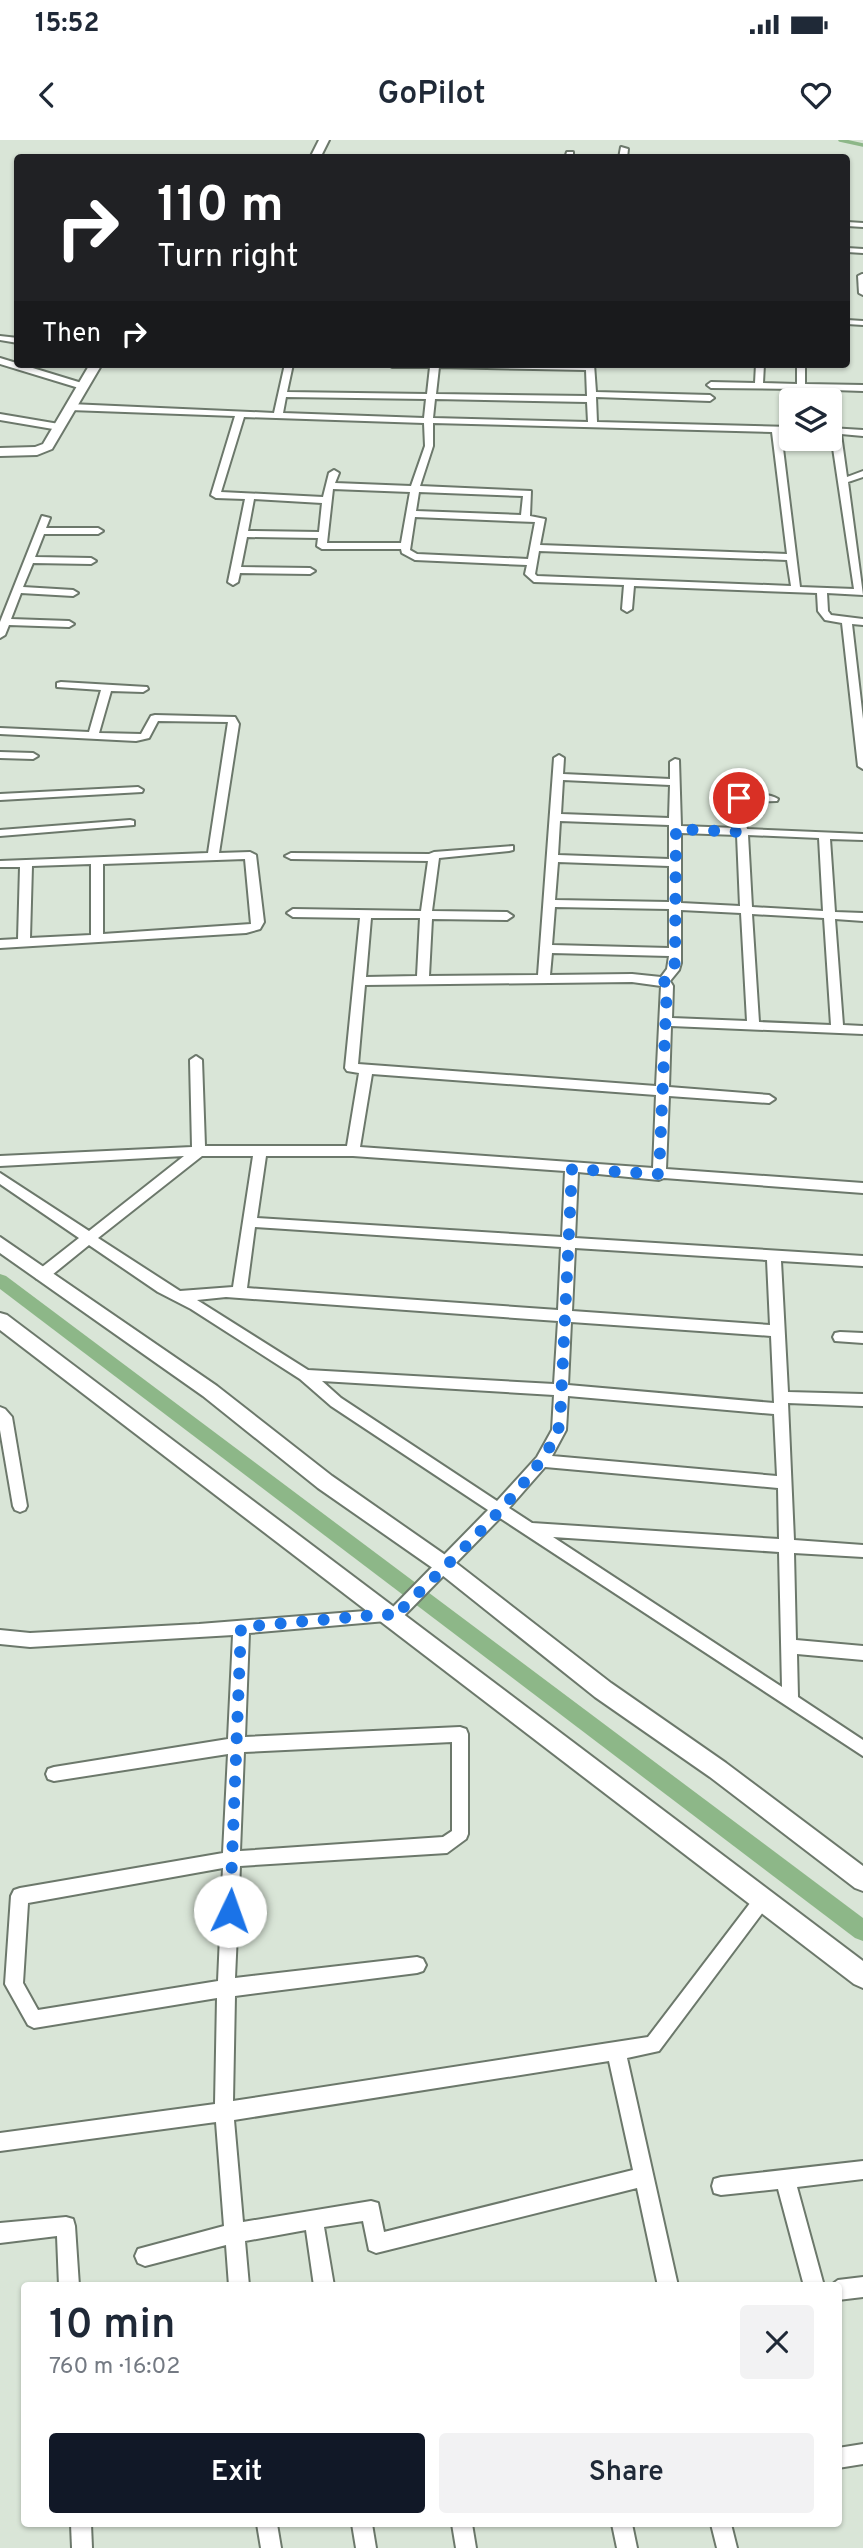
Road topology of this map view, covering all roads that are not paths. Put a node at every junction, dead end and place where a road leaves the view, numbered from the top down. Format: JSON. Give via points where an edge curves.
{"nodes":[{"id":1,"x":860,"y":276,"type":"edge"},
{"id":2,"x":863,"y":293,"type":"edge"},
{"id":3,"x":25,"y":368,"type":"edge"},
{"id":4,"x":93,"y":368,"type":"edge"},
{"id":5,"x":288,"y":368,"type":"edge"},
{"id":6,"x":435,"y":368,"type":"edge"},
{"id":7,"x":590,"y":368,"type":"edge"},
{"id":8,"x":760,"y":368,"type":"edge"},
{"id":9,"x":801,"y":368,"type":"edge"},
{"id":10,"x":759,"y":384,"type":"junction"},
{"id":11,"x":711,"y":385,"type":"dead end"},
{"id":12,"x":802,"y":385,"type":"junction"},
{"id":13,"x":82,"y":386,"type":"junction"},
{"id":14,"x":802,"y":388,"type":"edge"},
{"id":15,"x":863,"y":388,"type":"edge"},
{"id":16,"x":282,"y":394,"type":"junction"},
{"id":17,"x":591,"y":396,"type":"junction"},
{"id":18,"x":430,"y":397,"type":"junction"},
{"id":19,"x":710,"y":398,"type":"dead end"},
{"id":20,"x":70,"y":407,"type":"junction"},
{"id":21,"x":240,"y":414,"type":"junction"},
{"id":22,"x":278,"y":416,"type":"junction"},
{"id":23,"x":0,"y":418,"type":"edge"},
{"id":24,"x":428,"y":420,"type":"junction"},
{"id":25,"x":593,"y":426,"type":"junction"},
{"id":26,"x":59,"y":427,"type":"junction"},
{"id":27,"x":776,"y":430,"type":"joint"},
{"id":28,"x":842,"y":432,"type":"edge"},
{"id":29,"x":863,"y":433,"type":"edge"},
{"id":30,"x":837,"y":451,"type":"edge"},
{"id":31,"x":0,"y":452,"type":"edge"},
{"id":32,"x":334,"y":472,"type":"dead end"},
{"id":33,"x":863,"y":474,"type":"edge"},
{"id":34,"x":843,"y":481,"type":"junction"},
{"id":35,"x":329,"y":486,"type":"junction"},
{"id":36,"x":415,"y":487,"type":"junction"},
{"id":37,"x":250,"y":496,"type":"junction"},
{"id":38,"x":327,"y":500,"type":"junction"},
{"id":39,"x":410,"y":514,"type":"junction"},
{"id":40,"x":45,"y":518,"type":"dead end"},
{"id":41,"x":525,"y":519,"type":"junction"},
{"id":42,"x":41,"y":531,"type":"junction"},
{"id":43,"x":97,"y":531,"type":"dead end"},
{"id":44,"x":242,"y":534,"type":"junction"},
{"id":45,"x":324,"y":535,"type":"junction"},
{"id":46,"x":405,"y":546,"type":"junction"},
{"id":47,"x":536,"y":548,"type":"junction"},
{"id":48,"x":792,"y":557,"type":"junction"},
{"id":49,"x":859,"y":558,"type":"edge"},
{"id":50,"x":29,"y":560,"type":"junction"},
{"id":51,"x":91,"y":561,"type":"dead end"},
{"id":52,"x":532,"y":562,"type":"junction"},
{"id":53,"x":235,"y":570,"type":"junction"},
{"id":54,"x":310,"y":571,"type":"dead end"},
{"id":55,"x":233,"y":582,"type":"dead end"},
{"id":56,"x":629,"y":584,"type":"junction"},
{"id":57,"x":17,"y":590,"type":"junction"},
{"id":58,"x":796,"y":590,"type":"junction"},
{"id":59,"x":822,"y":592,"type":"junction"},
{"id":60,"x":861,"y":592,"type":"edge"},
{"id":61,"x":74,"y":593,"type":"dead end"},
{"id":62,"x":627,"y":609,"type":"dead end"},
{"id":63,"x":5,"y":622,"type":"junction"},
{"id":64,"x":847,"y":622,"type":"junction"},
{"id":65,"x":863,"y":622,"type":"edge"},
{"id":66,"x":69,"y":624,"type":"dead end"},
{"id":67,"x":0,"y":635,"type":"edge"},
{"id":68,"x":61,"y":685,"type":"dead end"},
{"id":69,"x":107,"y":687,"type":"junction"},
{"id":70,"x":143,"y":689,"type":"dead end"},
{"id":71,"x":860,"y":704,"type":"edge"},
{"id":72,"x":0,"y":730,"type":"edge"},
{"id":73,"x":93,"y":736,"type":"junction"},
{"id":74,"x":862,"y":750,"type":"edge"},
{"id":75,"x":0,"y":755,"type":"edge"},
{"id":76,"x":33,"y":756,"type":"dead end"},
{"id":77,"x":559,"y":758,"type":"dead end"},
{"id":78,"x":675,"y":762,"type":"dead end"},
{"id":79,"x":863,"y":766,"type":"edge"},
{"id":80,"x":558,"y":777,"type":"junction"},
{"id":81,"x":675,"y":782,"type":"junction"},
{"id":82,"x":138,"y":790,"type":"dead end"},
{"id":83,"x":0,"y":797,"type":"edge"},
{"id":84,"x":773,"y":799,"type":"dead end"},
{"id":85,"x":555,"y":817,"type":"junction"},
{"id":86,"x":130,"y":823,"type":"dead end"},
{"id":87,"x":675,"y":826,"type":"junction"},
{"id":88,"x":742,"y":832,"type":"junction"},
{"id":89,"x":0,"y":833,"type":"edge"},
{"id":90,"x":824,"y":835,"type":"junction"},
{"id":91,"x":863,"y":837,"type":"edge"},
{"id":92,"x":509,"y":848,"type":"dead end"},
{"id":93,"x":213,"y":855,"type":"junction"},
{"id":94,"x":291,"y":856,"type":"dead end"},
{"id":95,"x":432,"y":858,"type":"junction"},
{"id":96,"x":552,"y":858,"type":"junction"},
{"id":97,"x":97,"y":862,"type":"junction"},
{"id":98,"x":26,"y":863,"type":"junction"},
{"id":99,"x":676,"y":863,"type":"junction"},
{"id":100,"x":0,"y":864,"type":"edge"},
{"id":101,"x":550,"y":903,"type":"junction"},
{"id":102,"x":676,"y":906,"type":"junction"},
{"id":103,"x":747,"y":911,"type":"junction"},
{"id":104,"x":293,"y":913,"type":"dead end"},
{"id":105,"x":366,"y":914,"type":"junction"},
{"id":106,"x":426,"y":915,"type":"junction"},
{"id":107,"x":831,"y":915,"type":"junction"},
{"id":108,"x":507,"y":916,"type":"dead end"},
{"id":109,"x":863,"y":917,"type":"edge"},
{"id":110,"x":97,"y":939,"type":"junction"},
{"id":111,"x":24,"y":943,"type":"junction"},
{"id":112,"x":0,"y":944,"type":"edge"},
{"id":113,"x":547,"y":949,"type":"junction"},
{"id":114,"x":676,"y":952,"type":"junction"},
{"id":115,"x":544,"y":978,"type":"junction"},
{"id":116,"x":423,"y":980,"type":"junction"},
{"id":117,"x":360,"y":981,"type":"junction"},
{"id":118,"x":664,"y":981,"type":"junction"},
{"id":119,"x":666,"y":1022,"type":"junction"},
{"id":120,"x":753,"y":1025,"type":"junction"},
{"id":121,"x":837,"y":1029,"type":"junction"},
{"id":122,"x":863,"y":1030,"type":"edge"},
{"id":123,"x":196,"y":1060,"type":"dead end"},
{"id":124,"x":366,"y":1071,"type":"junction"},
{"id":125,"x":663,"y":1091,"type":"junction"},
{"id":126,"x":769,"y":1099,"type":"dead end"},
{"id":127,"x":199,"y":1151,"type":"junction"},
{"id":128,"x":260,"y":1151,"type":"junction"},
{"id":129,"x":353,"y":1151,"type":"junction"},
{"id":130,"x":0,"y":1161,"type":"edge"},
{"id":131,"x":572,"y":1169,"type":"junction"},
{"id":132,"x":659,"y":1174,"type":"junction"},
{"id":133,"x":0,"y":1178,"type":"edge"},
{"id":134,"x":863,"y":1188,"type":"edge"},
{"id":135,"x":251,"y":1222,"type":"junction"},
{"id":136,"x":90,"y":1238,"type":"junction"},
{"id":137,"x":570,"y":1242,"type":"junction"},
{"id":138,"x":0,"y":1244,"type":"edge"},
{"id":139,"x":774,"y":1255,"type":"junction"},
{"id":140,"x":863,"y":1261,"type":"edge"},
{"id":141,"x":42,"y":1275,"type":"junction"},
{"id":142,"x":239,"y":1293,"type":"junction"},
{"id":143,"x":179,"y":1296,"type":"junction"},
{"id":144,"x":566,"y":1316,"type":"junction"},
{"id":145,"x":0,"y":1320,"type":"edge"},
{"id":146,"x":778,"y":1331,"type":"junction"},
{"id":147,"x":840,"y":1337,"type":"dead end"},
{"id":148,"x":863,"y":1338,"type":"edge"},
{"id":149,"x":305,"y":1375,"type":"junction"},
{"id":150,"x":562,"y":1390,"type":"junction"},
{"id":151,"x":863,"y":1400,"type":"edge"},
{"id":152,"x":781,"y":1403,"type":"junction"},
{"id":153,"x":0,"y":1413,"type":"edge"},
{"id":154,"x":542,"y":1461,"type":"junction"},
{"id":155,"x":785,"y":1483,"type":"junction"},
{"id":156,"x":20,"y":1506,"type":"dead end"},
{"id":157,"x":499,"y":1509,"type":"junction"},
{"id":158,"x":528,"y":1528,"type":"junction"},
{"id":159,"x":786,"y":1546,"type":"junction"},
{"id":160,"x":863,"y":1551,"type":"edge"},
{"id":161,"x":444,"y":1565,"type":"junction"},
{"id":162,"x":390,"y":1616,"type":"junction"},
{"id":163,"x":241,"y":1627,"type":"junction"},
{"id":164,"x":0,"y":1637,"type":"edge"},
{"id":165,"x":788,"y":1646,"type":"junction"},
{"id":166,"x":863,"y":1653,"type":"edge"},
{"id":167,"x":790,"y":1700,"type":"junction"},
{"id":168,"x":237,"y":1745,"type":"junction"},
{"id":169,"x":863,"y":1749,"type":"edge"},
{"id":170,"x":54,"y":1774,"type":"dead end"},
{"id":171,"x":232,"y":1859,"type":"junction"},
{"id":172,"x":863,"y":1880,"type":"edge"},
{"id":173,"x":763,"y":1900,"type":"junction"},
{"id":174,"x":417,"y":1965,"type":"dead end"},
{"id":175,"x":863,"y":1976,"type":"edge"},
{"id":176,"x":227,"y":1988,"type":"junction"},
{"id":177,"x":616,"y":2050,"type":"junction"},
{"id":178,"x":224,"y":2112,"type":"junction"},
{"id":179,"x":0,"y":2142,"type":"edge"},
{"id":180,"x":863,"y":2171,"type":"edge"},
{"id":181,"x":644,"y":2178,"type":"junction"},
{"id":182,"x":785,"y":2179,"type":"junction"},
{"id":183,"x":721,"y":2186,"type":"dead end"},
{"id":184,"x":314,"y":2221,"type":"junction"},
{"id":185,"x":0,"y":2232,"type":"edge"},
{"id":186,"x":234,"y":2233,"type":"junction"},
{"id":187,"x":145,"y":2256,"type":"dead end"},
{"id":188,"x":69,"y":2282,"type":"edge"},
{"id":189,"x":239,"y":2282,"type":"edge"},
{"id":190,"x":323,"y":2282,"type":"edge"},
{"id":191,"x":667,"y":2282,"type":"edge"},
{"id":192,"x":813,"y":2282,"type":"edge"},
{"id":193,"x":863,"y":2287,"type":"edge"},
{"id":194,"x":842,"y":2290,"type":"edge"},
{"id":195,"x":863,"y":2454,"type":"edge"},
{"id":196,"x":842,"y":2457,"type":"edge"},
{"id":197,"x":80,"y":2527,"type":"edge"},
{"id":198,"x":272,"y":2527,"type":"edge"},
{"id":199,"x":362,"y":2527,"type":"edge"},
{"id":200,"x":462,"y":2527,"type":"edge"},
{"id":201,"x":623,"y":2527,"type":"edge"},
{"id":202,"x":722,"y":2527,"type":"edge"},
{"id":203,"x":82,"y":2548,"type":"edge"},
{"id":204,"x":271,"y":2548,"type":"edge"},
{"id":205,"x":366,"y":2548,"type":"edge"},
{"id":206,"x":466,"y":2548,"type":"edge"},
{"id":207,"x":627,"y":2548,"type":"edge"},
{"id":208,"x":727,"y":2548,"type":"edge"}],
"edges":[{"from":1,"to":2,"type":"street"},
{"from":3,"to":13,"type":"street"},
{"from":4,"to":13,"type":"street"},
{"from":5,"to":16,"type":"street"},
{"from":6,"to":18,"type":"street"},
{"from":7,"to":17,"type":"street"},
{"from":8,"to":10,"type":"street"},
{"from":9,"to":12,"type":"street"},
{"from":10,"to":11,"type":"street"},
{"from":10,"to":12,"type":"street"},
{"from":12,"to":14,"type":"street"},
{"from":12,"to":15,"type":"street"},
{"from":13,"to":20,"type":"street"},
{"from":16,"to":18,"type":"street"},
{"from":16,"to":22,"type":"street"},
{"from":17,"to":18,"type":"street"},
{"from":17,"to":19,"type":"street"},
{"from":17,"to":25,"type":"street"},
{"from":18,"to":24,"type":"street"},
{"from":20,"to":21,"type":"street"},
{"from":20,"to":26,"type":"street"},
{"from":21,"to":22,"type":"street"},
{"from":21,"to":37,"type":"street","via":[[216,495]]},
{"from":22,"to":24,"type":"street"},
{"from":23,"to":26,"type":"street"},
{"from":24,"to":25,"type":"street"},
{"from":24,"to":36,"type":"street","via":[[429,446]]},
{"from":25,"to":27,"type":"street"},
{"from":26,"to":31,"type":"street","via":[[44,450]]},
{"from":27,"to":48,"type":"street"},
{"from":28,"to":29,"type":"street"},
{"from":30,"to":34,"type":"street"},
{"from":32,"to":35,"type":"street"},
{"from":33,"to":34,"type":"street"},
{"from":34,"to":49,"type":"street"},
{"from":35,"to":36,"type":"street"},
{"from":35,"to":38,"type":"street"},
{"from":36,"to":39,"type":"street"},
{"from":36,"to":41,"type":"street","via":[[528,493]]},
{"from":37,"to":38,"type":"street"},
{"from":37,"to":44,"type":"street"},
{"from":38,"to":45,"type":"street"},
{"from":39,"to":41,"type":"street"},
{"from":39,"to":46,"type":"street"},
{"from":40,"to":42,"type":"street"},
{"from":41,"to":47,"type":"street","via":[[540,519]]},
{"from":42,"to":43,"type":"street"},
{"from":42,"to":50,"type":"street"},
{"from":44,"to":45,"type":"street"},
{"from":44,"to":53,"type":"street"},
{"from":45,"to":46,"type":"street","via":[[323,547]]},
{"from":46,"to":52,"type":"street","via":[[415,557]]},
{"from":47,"to":48,"type":"street"},
{"from":47,"to":52,"type":"street"},
{"from":48,"to":58,"type":"street"},
{"from":49,"to":60,"type":"street"},
{"from":50,"to":51,"type":"street"},
{"from":50,"to":57,"type":"street"},
{"from":52,"to":56,"type":"street","via":[[530,577],[534,579]]},
{"from":53,"to":54,"type":"street"},
{"from":53,"to":55,"type":"street"},
{"from":56,"to":58,"type":"street"},
{"from":56,"to":62,"type":"street"},
{"from":57,"to":61,"type":"street"},
{"from":57,"to":63,"type":"street"},
{"from":58,"to":59,"type":"street"},
{"from":59,"to":60,"type":"street"},
{"from":59,"to":64,"type":"street","via":[[825,615]]},
{"from":63,"to":66,"type":"street"},
{"from":63,"to":67,"type":"street"},
{"from":64,"to":65,"type":"street"},
{"from":64,"to":71,"type":"street"},
{"from":68,"to":69,"type":"street"},
{"from":69,"to":70,"type":"street"},
{"from":69,"to":73,"type":"street"},
{"from":71,"to":74,"type":"street"},
{"from":72,"to":73,"type":"street"},
{"from":73,"to":93,"type":"street","via":[[141,738],[151,720],[161,717],[233,721]]},
{"from":74,"to":79,"type":"street"},
{"from":75,"to":76,"type":"street"},
{"from":77,"to":80,"type":"street"},
{"from":78,"to":81,"type":"street"},
{"from":80,"to":81,"type":"street"},
{"from":80,"to":85,"type":"street"},
{"from":81,"to":87,"type":"street"},
{"from":82,"to":83,"type":"street"},
{"from":84,"to":88,"type":"street","via":[[736,800]]},
{"from":85,"to":87,"type":"street"},
{"from":85,"to":96,"type":"street"},
{"from":86,"to":89,"type":"street"},
{"from":87,"to":88,"type":"street"},
{"from":87,"to":99,"type":"street"},
{"from":88,"to":90,"type":"street"},
{"from":88,"to":103,"type":"street"},
{"from":90,"to":91,"type":"street"},
{"from":90,"to":107,"type":"street"},
{"from":92,"to":95,"type":"street","via":[[443,852]]},
{"from":93,"to":97,"type":"street"},
{"from":93,"to":110,"type":"street","via":[[251,857],[256,926]]},
{"from":94,"to":95,"type":"street"},
{"from":95,"to":106,"type":"street"},
{"from":96,"to":99,"type":"street"},
{"from":96,"to":101,"type":"street"},
{"from":97,"to":98,"type":"street"},
{"from":97,"to":110,"type":"street"},
{"from":98,"to":100,"type":"street"},
{"from":98,"to":111,"type":"street"},
{"from":99,"to":102,"type":"street"},
{"from":101,"to":102,"type":"street"},
{"from":101,"to":113,"type":"street"},
{"from":102,"to":103,"type":"street"},
{"from":102,"to":114,"type":"street"},
{"from":103,"to":107,"type":"street"},
{"from":103,"to":120,"type":"street"},
{"from":104,"to":105,"type":"street"},
{"from":105,"to":106,"type":"street"},
{"from":105,"to":117,"type":"street"},
{"from":106,"to":108,"type":"street"},
{"from":106,"to":116,"type":"street"},
{"from":107,"to":109,"type":"street"},
{"from":107,"to":121,"type":"street"},
{"from":110,"to":111,"type":"street"},
{"from":111,"to":112,"type":"street"},
{"from":113,"to":114,"type":"street"},
{"from":113,"to":115,"type":"street"},
{"from":114,"to":118,"type":"street","via":[[673,970]]},
{"from":115,"to":116,"type":"street"},
{"from":115,"to":118,"type":"street"},
{"from":116,"to":117,"type":"street"},
{"from":117,"to":124,"type":"street","via":[[349,1065]]},
{"from":118,"to":119,"type":"street"},
{"from":119,"to":120,"type":"street"},
{"from":119,"to":125,"type":"street"},
{"from":120,"to":121,"type":"street"},
{"from":121,"to":122,"type":"street"},
{"from":123,"to":127,"type":"street"},
{"from":124,"to":125,"type":"street"},
{"from":124,"to":129,"type":"street"},
{"from":125,"to":126,"type":"street"},
{"from":125,"to":132,"type":"street"},
{"from":127,"to":128,"type":"street"},
{"from":127,"to":130,"type":"street"},
{"from":127,"to":136,"type":"street"},
{"from":128,"to":129,"type":"street"},
{"from":128,"to":135,"type":"street"},
{"from":129,"to":131,"type":"street"},
{"from":131,"to":132,"type":"street"},
{"from":131,"to":137,"type":"street"},
{"from":132,"to":134,"type":"street"},
{"from":133,"to":136,"type":"street"},
{"from":135,"to":137,"type":"street"},
{"from":135,"to":142,"type":"street"},
{"from":136,"to":141,"type":"street"},
{"from":136,"to":143,"type":"street"},
{"from":137,"to":139,"type":"street"},
{"from":137,"to":144,"type":"street"},
{"from":138,"to":141,"type":"street"},
{"from":139,"to":140,"type":"street"},
{"from":139,"to":146,"type":"street"},
{"from":141,"to":161,"type":"street","via":[[210,1391],[325,1482]]},
{"from":142,"to":143,"type":"street"},
{"from":142,"to":144,"type":"street"},
{"from":143,"to":149,"type":"street"},
{"from":144,"to":146,"type":"street"},
{"from":144,"to":150,"type":"street"},
{"from":145,"to":162,"type":"street"},
{"from":146,"to":152,"type":"street"},
{"from":147,"to":148,"type":"street"},
{"from":149,"to":150,"type":"street"},
{"from":149,"to":157,"type":"street","via":[[335,1402]]},
{"from":150,"to":152,"type":"street"},
{"from":150,"to":154,"type":"street","via":[[559,1430]]},
{"from":151,"to":152,"type":"street"},
{"from":152,"to":155,"type":"street"},
{"from":153,"to":156,"type":"street","via":[[5,1417]]},
{"from":154,"to":155,"type":"street"},
{"from":154,"to":157,"type":"street"},
{"from":155,"to":159,"type":"street"},
{"from":157,"to":158,"type":"street"},
{"from":157,"to":161,"type":"street"},
{"from":158,"to":159,"type":"street"},
{"from":158,"to":167,"type":"street"},
{"from":159,"to":160,"type":"street"},
{"from":159,"to":165,"type":"street"},
{"from":161,"to":162,"type":"street"},
{"from":161,"to":172,"type":"street","via":[[603,1689]]},
{"from":162,"to":163,"type":"street"},
{"from":162,"to":173,"type":"street"},
{"from":163,"to":164,"type":"street","via":[[43,1639]]},
{"from":163,"to":168,"type":"street"},
{"from":165,"to":166,"type":"street"},
{"from":165,"to":167,"type":"street"},
{"from":167,"to":169,"type":"street"},
{"from":168,"to":170,"type":"street"},
{"from":168,"to":171,"type":"street"},
{"from":168,"to":171,"type":"street","via":[[460,1734],[460,1835],[447,1845]]},
{"from":171,"to":176,"type":"street"},
{"from":171,"to":176,"type":"street","via":[[20,1896],[14,1984],[34,2019]]},
{"from":173,"to":175,"type":"street"},
{"from":173,"to":177,"type":"street","via":[[653,2045]]},
{"from":174,"to":176,"type":"street"},
{"from":176,"to":178,"type":"street"},
{"from":177,"to":178,"type":"street"},
{"from":177,"to":181,"type":"street"},
{"from":178,"to":179,"type":"street"},
{"from":178,"to":186,"type":"street"},
{"from":180,"to":182,"type":"street"},
{"from":181,"to":184,"type":"street","via":[[376,2243],[371,2210]]},
{"from":181,"to":191,"type":"street"},
{"from":182,"to":183,"type":"street"},
{"from":182,"to":192,"type":"street"},
{"from":184,"to":186,"type":"street"},
{"from":184,"to":190,"type":"street"},
{"from":185,"to":188,"type":"street","via":[[66,2226]]},
{"from":186,"to":187,"type":"street"},
{"from":186,"to":189,"type":"street"},
{"from":193,"to":194,"type":"street"},
{"from":195,"to":196,"type":"street"},
{"from":197,"to":203,"type":"street"},
{"from":198,"to":204,"type":"street"},
{"from":199,"to":205,"type":"street"},
{"from":200,"to":206,"type":"street"},
{"from":201,"to":207,"type":"street"},
{"from":202,"to":208,"type":"street"}]}
